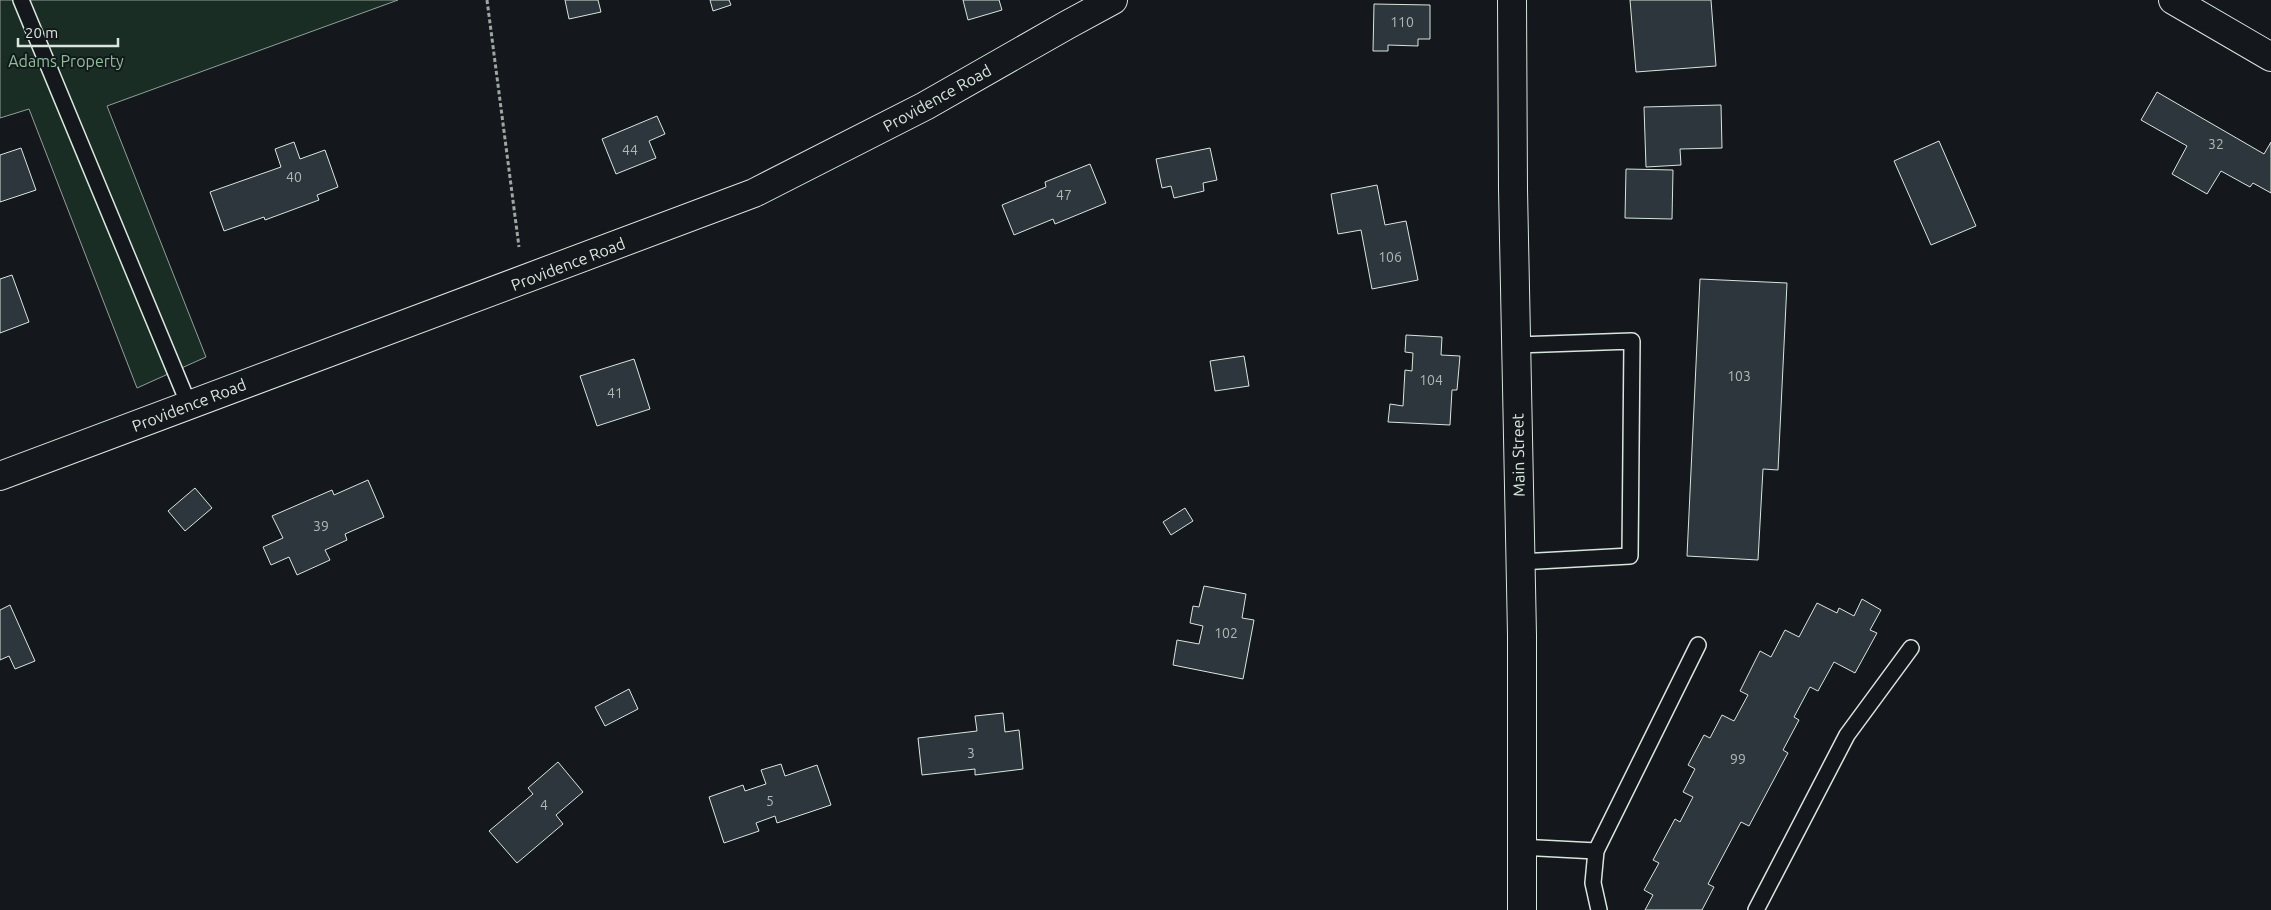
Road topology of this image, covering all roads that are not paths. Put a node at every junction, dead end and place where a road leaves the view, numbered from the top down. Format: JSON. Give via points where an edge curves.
{"nodes":[{"id":1,"x":21,"y":0,"type":"edge"},
{"id":2,"x":1113,"y":0,"type":"edge"},
{"id":3,"x":1512,"y":0,"type":"edge"},
{"id":4,"x":2173,"y":0,"type":"edge"},
{"id":5,"x":2271,"y":57,"type":"edge"},
{"id":6,"x":1516,"y":345,"type":"junction"},
{"id":7,"x":189,"y":405,"type":"junction"},
{"id":8,"x":0,"y":476,"type":"edge"},
{"id":9,"x":1520,"y":562,"type":"junction"},
{"id":10,"x":1698,"y":645,"type":"dead end"},
{"id":11,"x":1911,"y":648,"type":"dead end"},
{"id":12,"x":1521,"y":847,"type":"junction"},
{"id":13,"x":1596,"y":850,"type":"junction"},
{"id":14,"x":1522,"y":910,"type":"edge"},
{"id":15,"x":1599,"y":910,"type":"edge"},
{"id":16,"x":1756,"y":910,"type":"edge"}],
"edges":[{"from":1,"to":7,"type":"lane"},
{"from":2,"to":7,"type":"street","name":"Providence Road","via":[[926,106],[754,193]]},
{"from":3,"to":6,"type":"street","name":"Main Street"},
{"from":4,"to":5,"type":"street"},
{"from":6,"to":9,"type":"street","name":"Main Street"},
{"from":6,"to":9,"type":"lane","via":[[1632,341],[1630,556]]},
{"from":7,"to":8,"type":"street","name":"Providence Road"},
{"from":9,"to":12,"type":"street","name":"Main Street"},
{"from":10,"to":13,"type":"lane"},
{"from":11,"to":16,"type":"lane","via":[[1847,735]]},
{"from":12,"to":13,"type":"lane"},
{"from":12,"to":14,"type":"street","name":"Main Street"},
{"from":13,"to":15,"type":"lane","via":[[1593,883]]}]}
